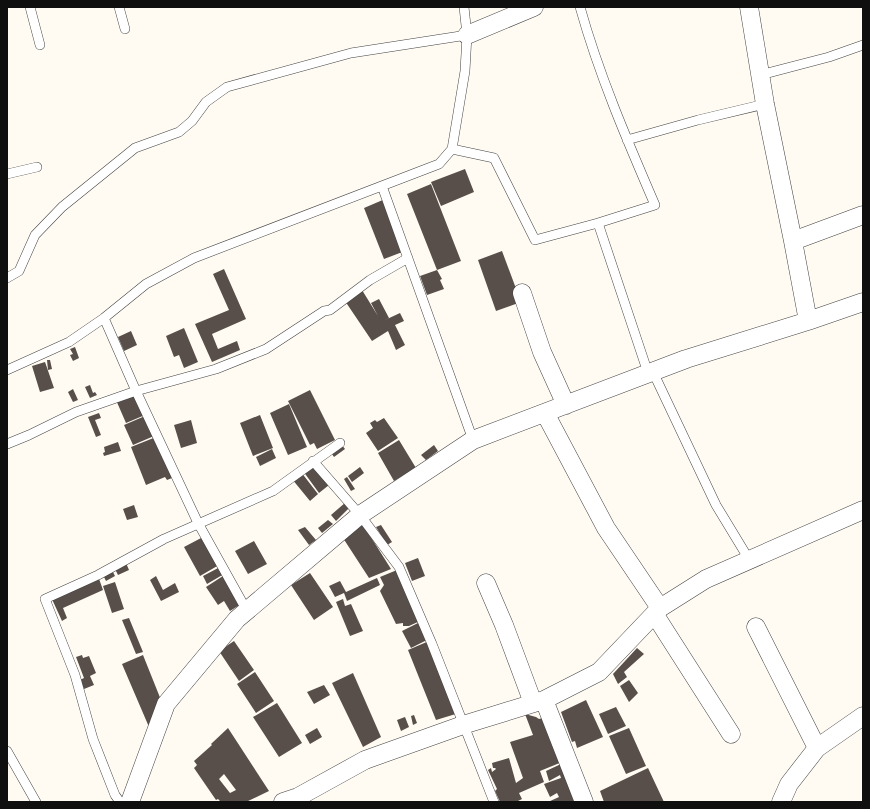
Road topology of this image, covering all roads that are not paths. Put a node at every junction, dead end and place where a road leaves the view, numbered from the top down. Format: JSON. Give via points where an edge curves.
{"nodes":[{"id":1,"x":30,"y":7,"type":"edge"},
{"id":2,"x":119,"y":7,"type":"edge"},
{"id":3,"x":464,"y":7,"type":"edge"},
{"id":4,"x":534,"y":7,"type":"edge"},
{"id":5,"x":580,"y":7,"type":"edge"},
{"id":6,"x":749,"y":7,"type":"edge"},
{"id":7,"x":125,"y":29,"type":"dead end"},
{"id":8,"x":467,"y":35,"type":"junction"},
{"id":9,"x":40,"y":45,"type":"dead end"},
{"id":10,"x":863,"y":45,"type":"edge"},
{"id":11,"x":760,"y":75,"type":"junction"},
{"id":12,"x":765,"y":104,"type":"junction"},
{"id":13,"x":627,"y":140,"type":"junction"},
{"id":14,"x":452,"y":149,"type":"junction"},
{"id":15,"x":37,"y":167,"type":"dead end"},
{"id":16,"x":7,"y":174,"type":"edge"},
{"id":17,"x":382,"y":186,"type":"junction"},
{"id":18,"x":863,"y":215,"type":"edge"},
{"id":19,"x":598,"y":223,"type":"junction"},
{"id":20,"x":793,"y":241,"type":"junction"},
{"id":21,"x":408,"y":258,"type":"junction"},
{"id":22,"x":7,"y":278,"type":"edge"},
{"id":23,"x":522,"y":293,"type":"dead end"},
{"id":24,"x":863,"y":302,"type":"edge"},
{"id":25,"x":104,"y":318,"type":"junction"},
{"id":26,"x":808,"y":321,"type":"junction"},
{"id":27,"x":7,"y":370,"type":"edge"},
{"id":28,"x":651,"y":372,"type":"junction"},
{"id":29,"x":136,"y":391,"type":"junction"},
{"id":30,"x":566,"y":405,"type":"junction"},
{"id":31,"x":545,"y":413,"type":"junction"},
{"id":32,"x":473,"y":440,"type":"junction"},
{"id":33,"x":340,"y":443,"type":"dead end"},
{"id":34,"x":7,"y":444,"type":"edge"},
{"id":35,"x":313,"y":461,"type":"junction"},
{"id":36,"x":863,"y":510,"type":"edge"},
{"id":37,"x":360,"y":515,"type":"junction"},
{"id":38,"x":198,"y":523,"type":"junction"},
{"id":39,"x":750,"y":560,"type":"junction"},
{"id":40,"x":486,"y":583,"type":"dead end"},
{"id":41,"x":247,"y":611,"type":"junction"},
{"id":42,"x":658,"y":612,"type":"junction"},
{"id":43,"x":756,"y":627,"type":"dead end"},
{"id":44,"x":538,"y":701,"type":"junction"},
{"id":45,"x":863,"y":716,"type":"edge"},
{"id":46,"x":463,"y":725,"type":"junction"},
{"id":47,"x":731,"y":734,"type":"dead end"},
{"id":48,"x":817,"y":748,"type":"junction"},
{"id":49,"x":7,"y":750,"type":"edge"},
{"id":50,"x":36,"y":802,"type":"edge"},
{"id":51,"x":120,"y":802,"type":"edge"},
{"id":52,"x":130,"y":802,"type":"edge"},
{"id":53,"x":284,"y":802,"type":"edge"},
{"id":54,"x":494,"y":802,"type":"edge"},
{"id":55,"x":584,"y":802,"type":"edge"},
{"id":56,"x":780,"y":802,"type":"edge"}],
"edges":[{"from":1,"to":9,"type":"lane"},
{"from":2,"to":7,"type":"lane"},
{"from":3,"to":8,"type":"lane"},
{"from":4,"to":8,"type":"street"},
{"from":5,"to":13,"type":"lane"},
{"from":6,"to":11,"type":"street"},
{"from":8,"to":14,"type":"lane","via":[[465,71]]},
{"from":8,"to":22,"type":"lane","via":[[351,53],[227,87],[206,102],[192,121],[179,132],[135,148],[62,207],[35,235],[19,271]]},
{"from":10,"to":11,"type":"lane","via":[[829,58]]},
{"from":11,"to":12,"type":"street"},
{"from":12,"to":13,"type":"lane"},
{"from":12,"to":20,"type":"street"},
{"from":13,"to":19,"type":"lane","via":[[655,205]]},
{"from":14,"to":17,"type":"lane","via":[[439,164]]},
{"from":14,"to":19,"type":"lane","via":[[494,158],[535,240]]},
{"from":15,"to":16,"type":"lane"},
{"from":17,"to":21,"type":"lane"},
{"from":17,"to":25,"type":"lane","via":[[194,258],[146,284]]},
{"from":18,"to":20,"type":"street"},
{"from":19,"to":28,"type":"lane"},
{"from":20,"to":26,"type":"street"},
{"from":21,"to":29,"type":"lane","via":[[266,349],[216,369]]},
{"from":21,"to":32,"type":"lane"},
{"from":23,"to":30,"type":"street","via":[[542,352]]},
{"from":24,"to":26,"type":"street"},
{"from":25,"to":27,"type":"lane","via":[[69,342]]},
{"from":25,"to":29,"type":"lane"},
{"from":26,"to":28,"type":"street"},
{"from":28,"to":30,"type":"street"},
{"from":28,"to":39,"type":"lane","via":[[716,505]]},
{"from":29,"to":34,"type":"lane","via":[[76,412]]},
{"from":29,"to":38,"type":"lane"},
{"from":30,"to":31,"type":"street"},
{"from":31,"to":32,"type":"street"},
{"from":31,"to":42,"type":"street","via":[[606,528]]},
{"from":32,"to":37,"type":"street"},
{"from":33,"to":35,"type":"lane"},
{"from":35,"to":37,"type":"lane"},
{"from":35,"to":38,"type":"lane","via":[[273,491]]},
{"from":36,"to":39,"type":"street"},
{"from":37,"to":41,"type":"street"},
{"from":37,"to":46,"type":"lane","via":[[399,568]]},
{"from":38,"to":41,"type":"lane"},
{"from":38,"to":51,"type":"lane","via":[[98,575],[45,599],[75,675],[93,739]]},
{"from":39,"to":42,"type":"street","via":[[706,579]]},
{"from":40,"to":44,"type":"street"},
{"from":41,"to":52,"type":"street","via":[[166,704]]},
{"from":42,"to":44,"type":"street","via":[[599,672]]},
{"from":42,"to":47,"type":"street"},
{"from":43,"to":48,"type":"street"},
{"from":44,"to":46,"type":"street"},
{"from":44,"to":55,"type":"street"},
{"from":45,"to":48,"type":"street"},
{"from":46,"to":53,"type":"street","via":[[365,760],[298,797]]},
{"from":46,"to":54,"type":"lane"},
{"from":48,"to":56,"type":"street","via":[[789,784]]},
{"from":49,"to":50,"type":"lane"}]}
